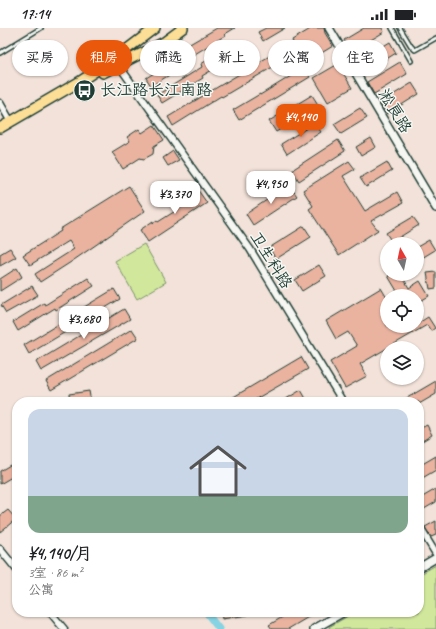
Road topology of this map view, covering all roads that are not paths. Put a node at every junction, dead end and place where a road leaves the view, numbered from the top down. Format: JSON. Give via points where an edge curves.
{"nodes":[{"id":1,"x":41,"y":28,"type":"edge"},
{"id":2,"x":155,"y":28,"type":"edge"},
{"id":3,"x":183,"y":28,"type":"edge"},
{"id":4,"x":329,"y":28,"type":"edge"},
{"id":5,"x":392,"y":28,"type":"edge"},
{"id":6,"x":400,"y":28,"type":"edge"},
{"id":7,"x":436,"y":38,"type":"edge"},
{"id":8,"x":132,"y":48,"type":"edge"},
{"id":9,"x":0,"y":53,"type":"edge"},
{"id":10,"x":132,"y":55,"type":"edge"},
{"id":11,"x":411,"y":61,"type":"dead end"},
{"id":12,"x":96,"y":76,"type":"edge"},
{"id":13,"x":126,"y":76,"type":"edge"},
{"id":14,"x":0,"y":103,"type":"edge"},
{"id":15,"x":11,"y":122,"type":"junction"},
{"id":16,"x":0,"y":128,"type":"edge"},
{"id":17,"x":436,"y":208,"type":"edge"},
{"id":18,"x":340,"y":397,"type":"edge"},
{"id":19,"x":424,"y":534,"type":"edge"},
{"id":20,"x":0,"y":549,"type":"edge"},
{"id":21,"x":436,"y":554,"type":"edge"},
{"id":22,"x":436,"y":558,"type":"edge"},
{"id":23,"x":12,"y":564,"type":"edge"},
{"id":24,"x":424,"y":565,"type":"edge"},
{"id":25,"x":54,"y":617,"type":"edge"},
{"id":26,"x":337,"y":617,"type":"edge"},
{"id":27,"x":64,"y":629,"type":"edge"},
{"id":28,"x":314,"y":629,"type":"edge"}],
"edges":[{"from":1,"to":9,"type":"lane"},
{"from":2,"to":8,"type":"main road"},
{"from":3,"to":10,"type":"main road","via":[[164,42]]},
{"from":4,"to":17,"type":"street","name":"淞良路"},
{"from":5,"to":11,"type":"lane"},
{"from":6,"to":7,"type":"lane","via":[[415,50]]},
{"from":12,"to":15,"type":"main road","via":[[79,82]]},
{"from":13,"to":18,"type":"street","name":"卫生科路","via":[[250,249]]},
{"from":14,"to":15,"type":"street"},
{"from":15,"to":16,"type":"main road"},
{"from":19,"to":21,"type":"street"},
{"from":20,"to":23,"type":"street"},
{"from":22,"to":24,"type":"street"},
{"from":25,"to":27,"type":"street"},
{"from":26,"to":28,"type":"street"}]}
